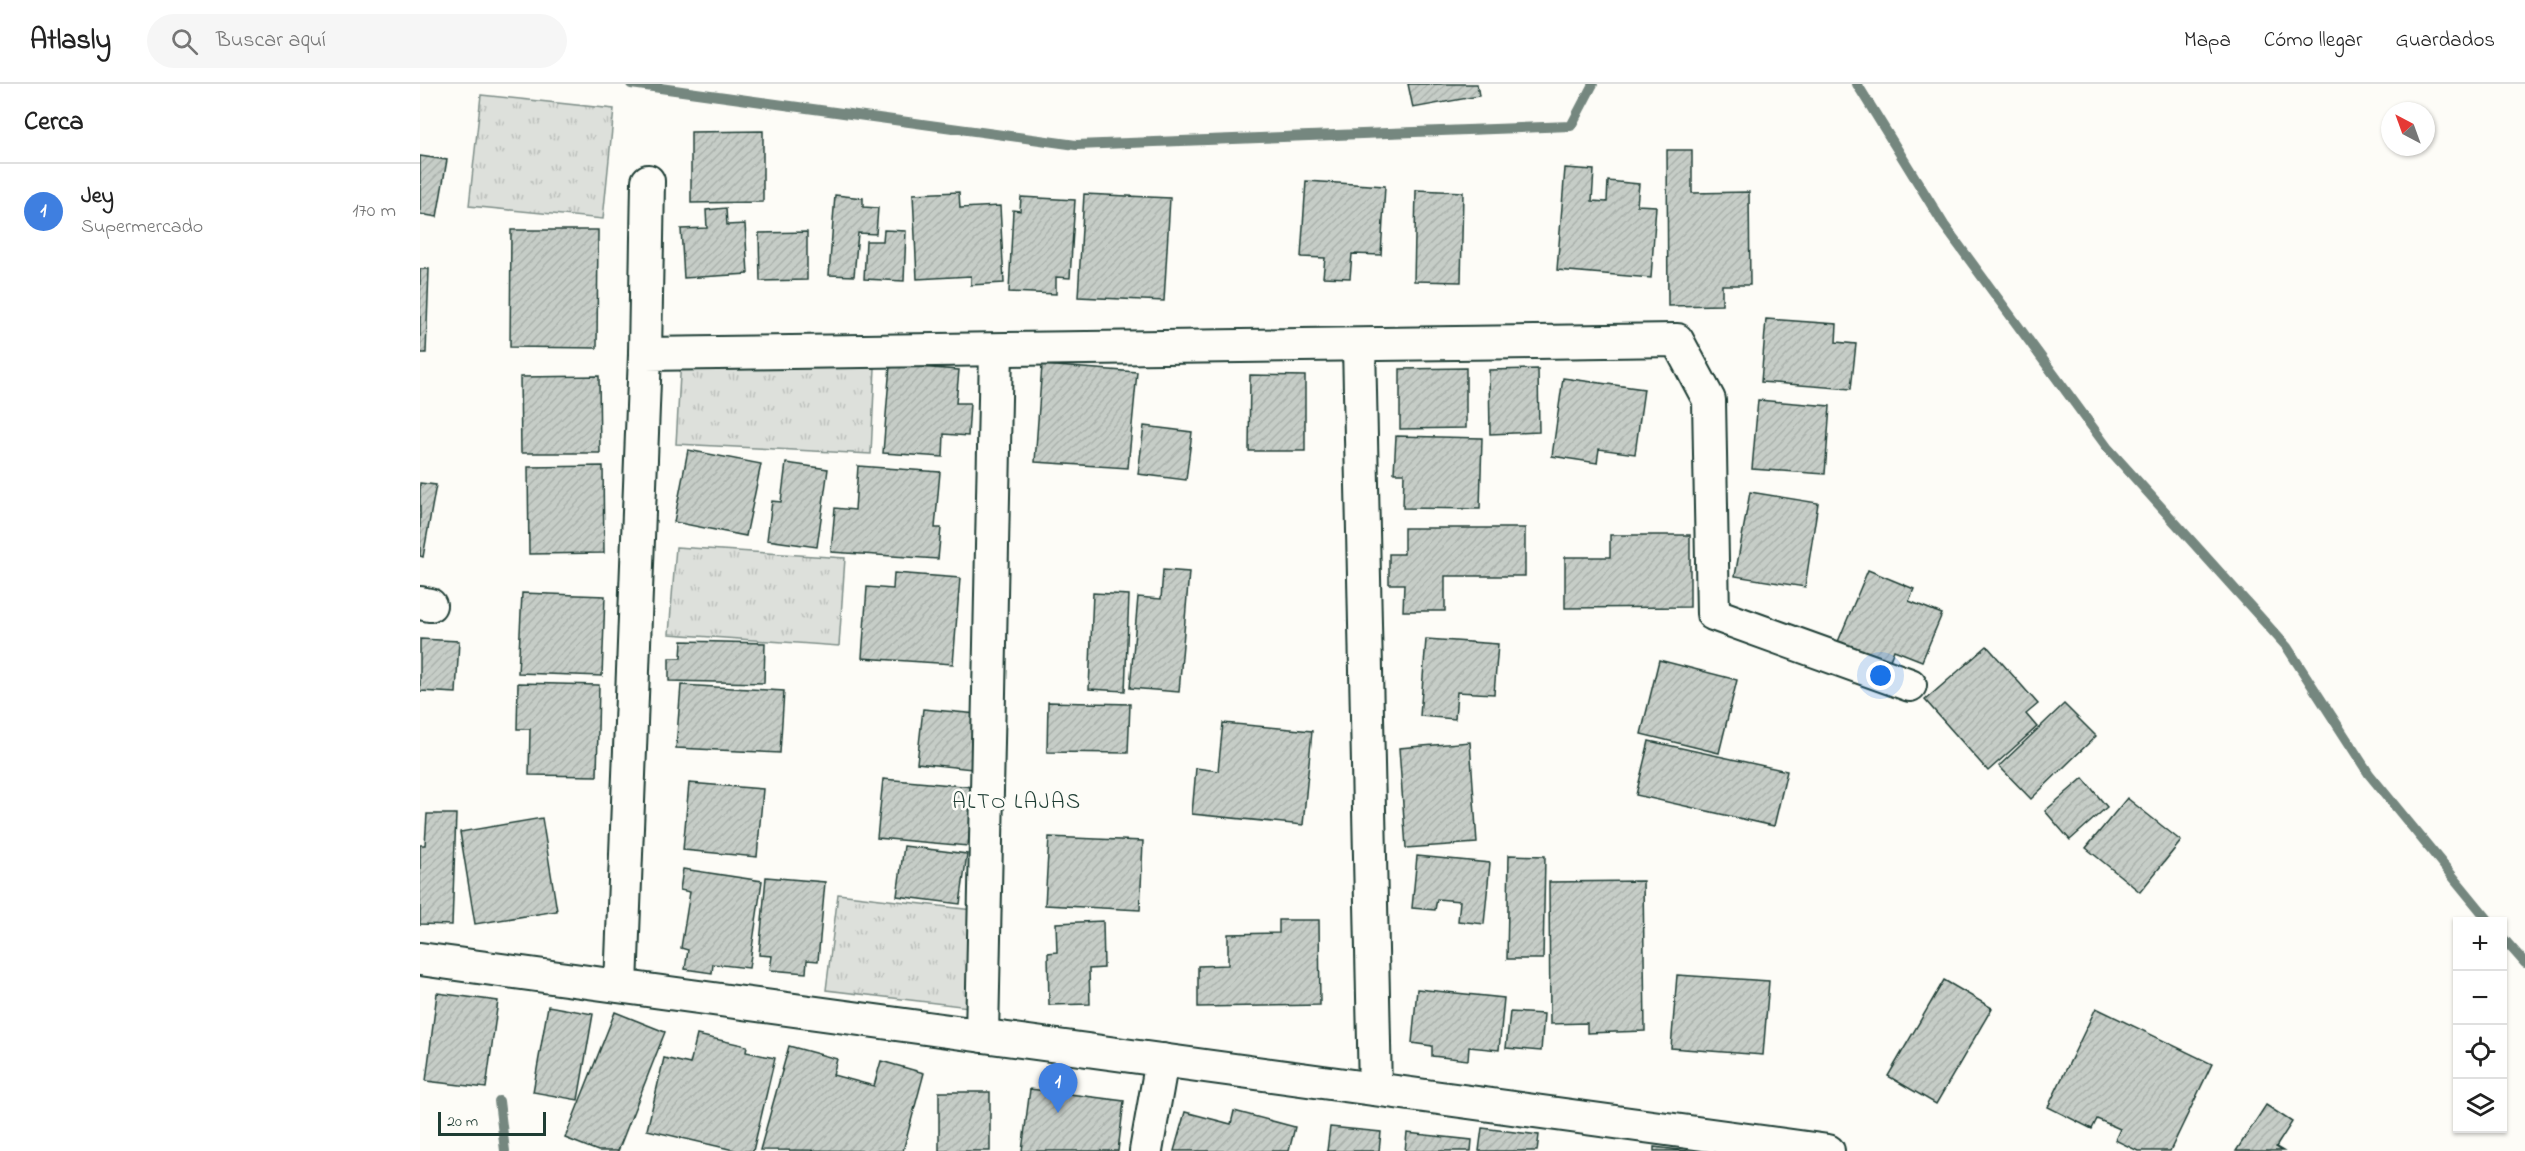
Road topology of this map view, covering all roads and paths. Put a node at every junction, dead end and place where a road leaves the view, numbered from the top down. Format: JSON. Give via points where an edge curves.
{"nodes":[{"id":1,"x":648,"y":181,"type":"dead end"},
{"id":2,"x":1359,"y":345,"type":"junction"},
{"id":3,"x":996,"y":350,"type":"junction"},
{"id":4,"x":645,"y":354,"type":"junction"},
{"id":5,"x":1910,"y":686,"type":"dead end"},
{"id":6,"x":420,"y":959,"type":"edge"},
{"id":7,"x":621,"y":986,"type":"junction"},
{"id":8,"x":982,"y":1036,"type":"junction"},
{"id":9,"x":1162,"y":1060,"type":"junction"},
{"id":10,"x":1375,"y":1089,"type":"junction"},
{"id":11,"x":1146,"y":1151,"type":"edge"},
{"id":12,"x":1828,"y":1151,"type":"edge"}],
"edges":[{"from":1,"to":4,"type":"street"},
{"from":2,"to":3,"type":"street"},
{"from":2,"to":5,"type":"street","via":[[1677,340],[1709,400],[1713,614]]},
{"from":2,"to":10,"type":"street"},
{"from":3,"to":4,"type":"street"},
{"from":3,"to":8,"type":"street"},
{"from":4,"to":7,"type":"street"},
{"from":6,"to":7,"type":"street"},
{"from":7,"to":8,"type":"street"},
{"from":8,"to":9,"type":"street"},
{"from":9,"to":10,"type":"street"},
{"from":9,"to":11,"type":"street"},
{"from":10,"to":12,"type":"street"}]}
